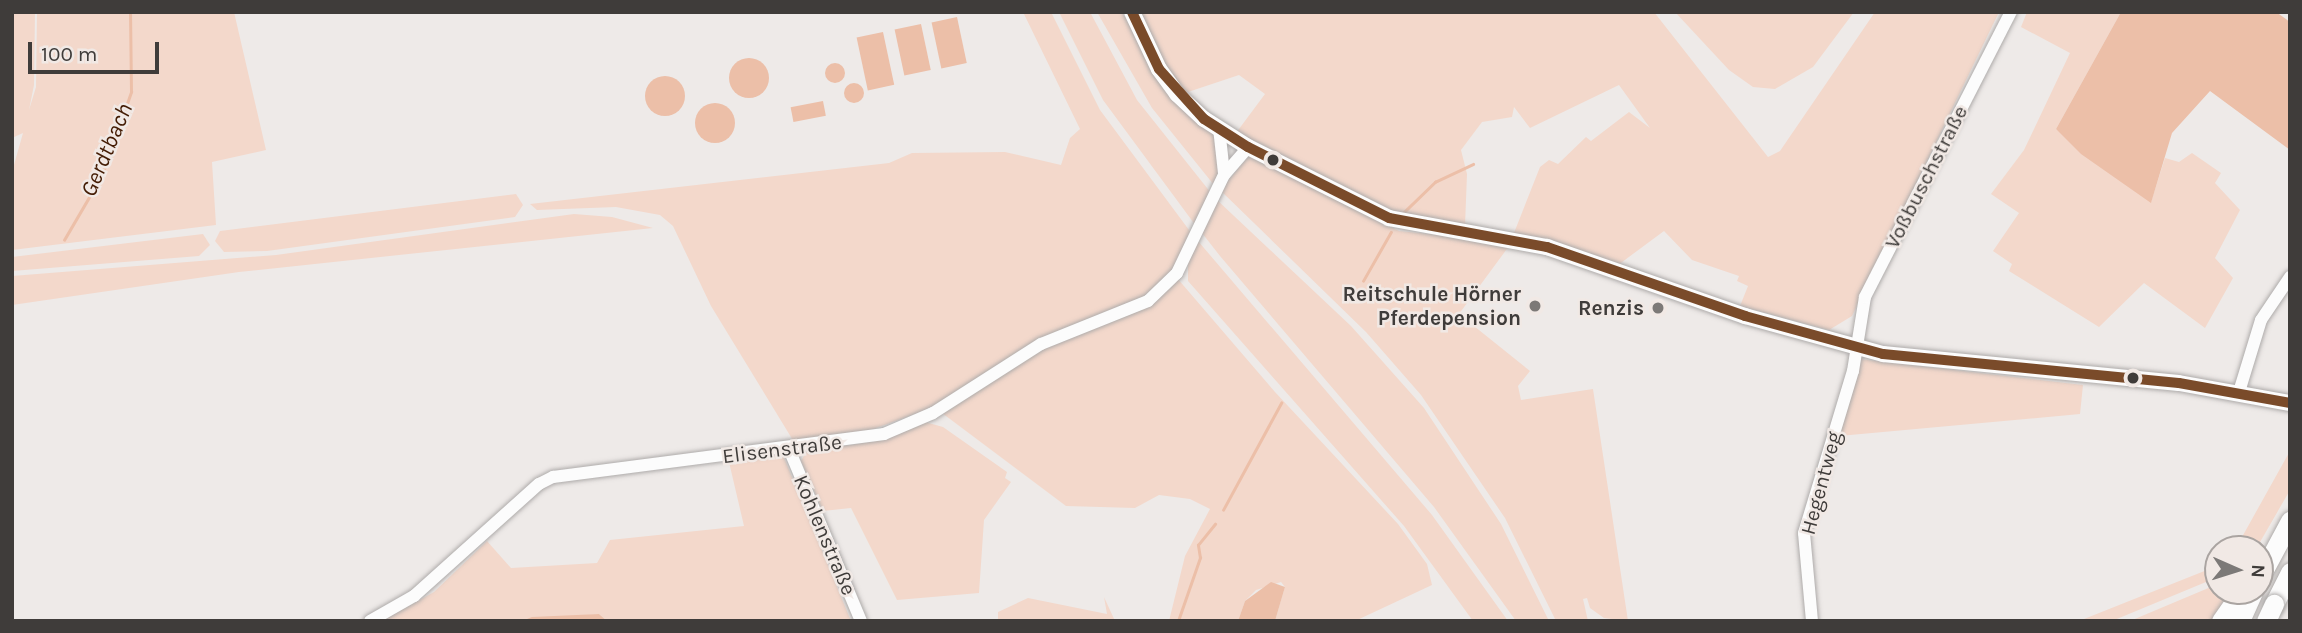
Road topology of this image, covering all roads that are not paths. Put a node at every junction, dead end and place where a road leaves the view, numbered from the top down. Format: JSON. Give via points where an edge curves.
{"nodes":[{"id":1,"x":1132,"y":12,"type":"edge"},
{"id":2,"x":2011,"y":12,"type":"edge"},
{"id":3,"x":1219,"y":128,"type":"junction"},
{"id":4,"x":1248,"y":147,"type":"junction"},
{"id":5,"x":1224,"y":175,"type":"junction"},
{"id":6,"x":2290,"y":277,"type":"edge"},
{"id":7,"x":1858,"y":348,"type":"junction"},
{"id":8,"x":2239,"y":392,"type":"junction"},
{"id":9,"x":2290,"y":403,"type":"edge"},
{"id":10,"x":789,"y":449,"type":"junction"},
{"id":11,"x":2290,"y":521,"type":"edge"},
{"id":12,"x":2274,"y":548,"type":"edge"},
{"id":13,"x":2290,"y":572,"type":"edge"},
{"id":14,"x":2232,"y":605,"type":"edge"},
{"id":15,"x":2273,"y":613,"type":"edge"},
{"id":16,"x":370,"y":621,"type":"edge"},
{"id":17,"x":862,"y":621,"type":"edge"},
{"id":18,"x":1812,"y":621,"type":"edge"},
{"id":19,"x":2221,"y":621,"type":"edge"}],
"edges":[{"from":1,"to":3,"type":"main road","via":[[1177,94]]},
{"from":2,"to":7,"type":"street","name":"Voßbuschstraße","via":[[1872,282]]},
{"from":3,"to":4,"type":"main road"},
{"from":3,"to":5,"type":"street","name":"Elisenstraße","via":[[1226,159]]},
{"from":4,"to":5,"type":"street","name":"Elisenstraße"},
{"from":4,"to":7,"type":"main road","via":[[1389,218],[1547,247],[1620,275]]},
{"from":5,"to":10,"type":"street","name":"Elisenstraße","via":[[1177,273],[1148,301],[1041,344],[910,425],[853,440]]},
{"from":6,"to":8,"type":"street","via":[[2261,320]]},
{"from":7,"to":8,"type":"main road","via":[[1919,359]]},
{"from":7,"to":18,"type":"street","name":"Hegentweg","via":[[1804,533]]},
{"from":8,"to":9,"type":"main road"},
{"from":10,"to":16,"type":"street","name":"Elisenstraße","via":[[553,477],[539,484],[414,596]]},
{"from":10,"to":17,"type":"street","name":"Kohlenstraße"},
{"from":11,"to":12,"type":"highway"},
{"from":13,"to":15,"type":"highway"},
{"from":14,"to":19,"type":"highway"}]}
